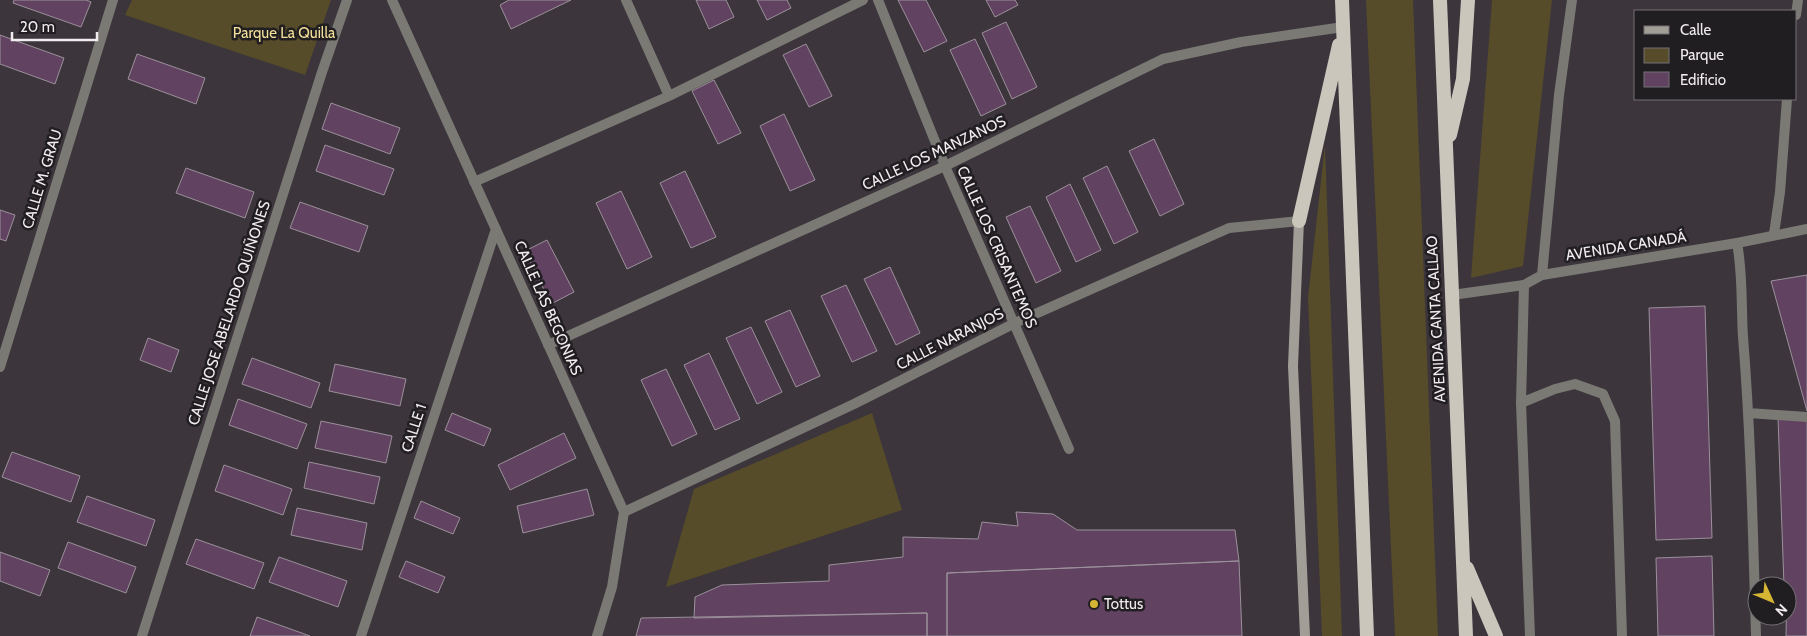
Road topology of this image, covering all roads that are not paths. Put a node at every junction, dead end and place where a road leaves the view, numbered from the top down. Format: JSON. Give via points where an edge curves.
{"nodes":[{"id":1,"x":112,"y":0,"type":"edge"},
{"id":2,"x":347,"y":0,"type":"edge"},
{"id":3,"x":392,"y":0,"type":"edge"},
{"id":4,"x":626,"y":0,"type":"edge"},
{"id":5,"x":863,"y":0,"type":"edge"},
{"id":6,"x":878,"y":0,"type":"edge"},
{"id":7,"x":1342,"y":0,"type":"edge"},
{"id":8,"x":1440,"y":0,"type":"edge"},
{"id":9,"x":1468,"y":0,"type":"edge"},
{"id":10,"x":1572,"y":0,"type":"edge"},
{"id":11,"x":1343,"y":27,"type":"junction"},
{"id":12,"x":669,"y":96,"type":"junction"},
{"id":13,"x":1786,"y":100,"type":"edge"},
{"id":14,"x":1445,"y":155,"type":"junction"},
{"id":15,"x":946,"y":166,"type":"junction"},
{"id":16,"x":474,"y":182,"type":"junction"},
{"id":17,"x":1298,"y":221,"type":"junction"},
{"id":18,"x":496,"y":228,"type":"junction"},
{"id":19,"x":1807,"y":229,"type":"edge"},
{"id":20,"x":1774,"y":234,"type":"junction"},
{"id":21,"x":1737,"y":243,"type":"junction"},
{"id":22,"x":1542,"y":274,"type":"junction"},
{"id":23,"x":1524,"y":285,"type":"junction"},
{"id":24,"x":1452,"y":295,"type":"junction"},
{"id":25,"x":1015,"y":323,"type":"junction"},
{"id":26,"x":548,"y":345,"type":"junction"},
{"id":27,"x":0,"y":367,"type":"edge"},
{"id":28,"x":1521,"y":403,"type":"junction"},
{"id":29,"x":1749,"y":413,"type":"junction"},
{"id":30,"x":1807,"y":417,"type":"edge"},
{"id":31,"x":1069,"y":449,"type":"dead end"},
{"id":32,"x":624,"y":512,"type":"junction"},
{"id":33,"x":1464,"y":560,"type":"junction"},
{"id":34,"x":142,"y":636,"type":"edge"},
{"id":35,"x":361,"y":636,"type":"edge"},
{"id":36,"x":597,"y":636,"type":"edge"},
{"id":37,"x":1305,"y":636,"type":"edge"},
{"id":38,"x":1367,"y":636,"type":"edge"},
{"id":39,"x":1466,"y":636,"type":"edge"},
{"id":40,"x":1496,"y":636,"type":"edge"},
{"id":41,"x":1530,"y":636,"type":"edge"},
{"id":42,"x":1622,"y":636,"type":"edge"},
{"id":43,"x":1756,"y":636,"type":"edge"}],
"edges":[{"from":1,"to":27,"type":"street","name":"CALLE M. GRAU"},
{"from":2,"to":34,"type":"street","name":"CALLE JOSE ABELARDO QUIÑONES"},
{"from":3,"to":16,"type":"street","name":"CALLE LAS BEGONIAS"},
{"from":4,"to":12,"type":"street"},
{"from":5,"to":12,"type":"street"},
{"from":6,"to":15,"type":"street","name":"CALLE LOS CRISANTEMOS"},
{"from":7,"to":11,"type":"highway"},
{"from":8,"to":14,"type":"highway","name":"AVENIDA CANTA CALLAO"},
{"from":9,"to":14,"type":"highway","via":[[1463,79]]},
{"from":10,"to":22,"type":"street","via":[[1559,95]]},
{"from":11,"to":15,"type":"street","name":"CALLE LOS MANZANOS","via":[[1241,42],[1163,58]]},
{"from":11,"to":17,"type":"highway"},
{"from":11,"to":38,"type":"highway"},
{"from":12,"to":16,"type":"street"},
{"from":13,"to":20,"type":"street"},
{"from":14,"to":24,"type":"highway","name":"AVENIDA CANTA CALLAO"},
{"from":15,"to":25,"type":"street","name":"CALLE LOS CRISANTEMOS"},
{"from":15,"to":26,"type":"street","name":"CALLE LOS MANZANOS"},
{"from":16,"to":18,"type":"street","name":"CALLE LAS BEGONIAS"},
{"from":17,"to":25,"type":"street","name":"CALLE NARANJOS","via":[[1229,228]]},
{"from":17,"to":37,"type":"main road","via":[[1293,366]]},
{"from":18,"to":26,"type":"street","name":"CALLE LAS BEGONIAS"},
{"from":18,"to":35,"type":"street","name":"CALLE 1"},
{"from":19,"to":20,"type":"street","name":"AVENIDA CANADÁ"},
{"from":20,"to":21,"type":"street","name":"AVENIDA CANADÁ"},
{"from":21,"to":22,"type":"street","name":"AVENIDA CANADÁ"},
{"from":21,"to":29,"type":"street","via":[[1742,266],[1740,295]]},
{"from":22,"to":23,"type":"street","name":"AVENIDA CANADÁ"},
{"from":23,"to":24,"type":"street","name":"AVENIDA CANADÁ"},
{"from":23,"to":28,"type":"street"},
{"from":24,"to":33,"type":"highway","name":"AVENIDA CANTA CALLAO"},
{"from":25,"to":31,"type":"street","name":"CALLE LOS CRISANTEMOS"},
{"from":25,"to":32,"type":"street","name":"CALLE NARANJOS","via":[[854,404]]},
{"from":26,"to":32,"type":"street","name":"CALLE LAS BEGONIAS"},
{"from":28,"to":41,"type":"street"},
{"from":28,"to":42,"type":"street","via":[[1575,384],[1603,394],[1615,421]]},
{"from":29,"to":30,"type":"street"},
{"from":29,"to":43,"type":"street"},
{"from":32,"to":36,"type":"street","via":[[612,587]]},
{"from":33,"to":39,"type":"highway","name":"AVENIDA CANTA CALLAO"},
{"from":33,"to":40,"type":"highway"}]}
